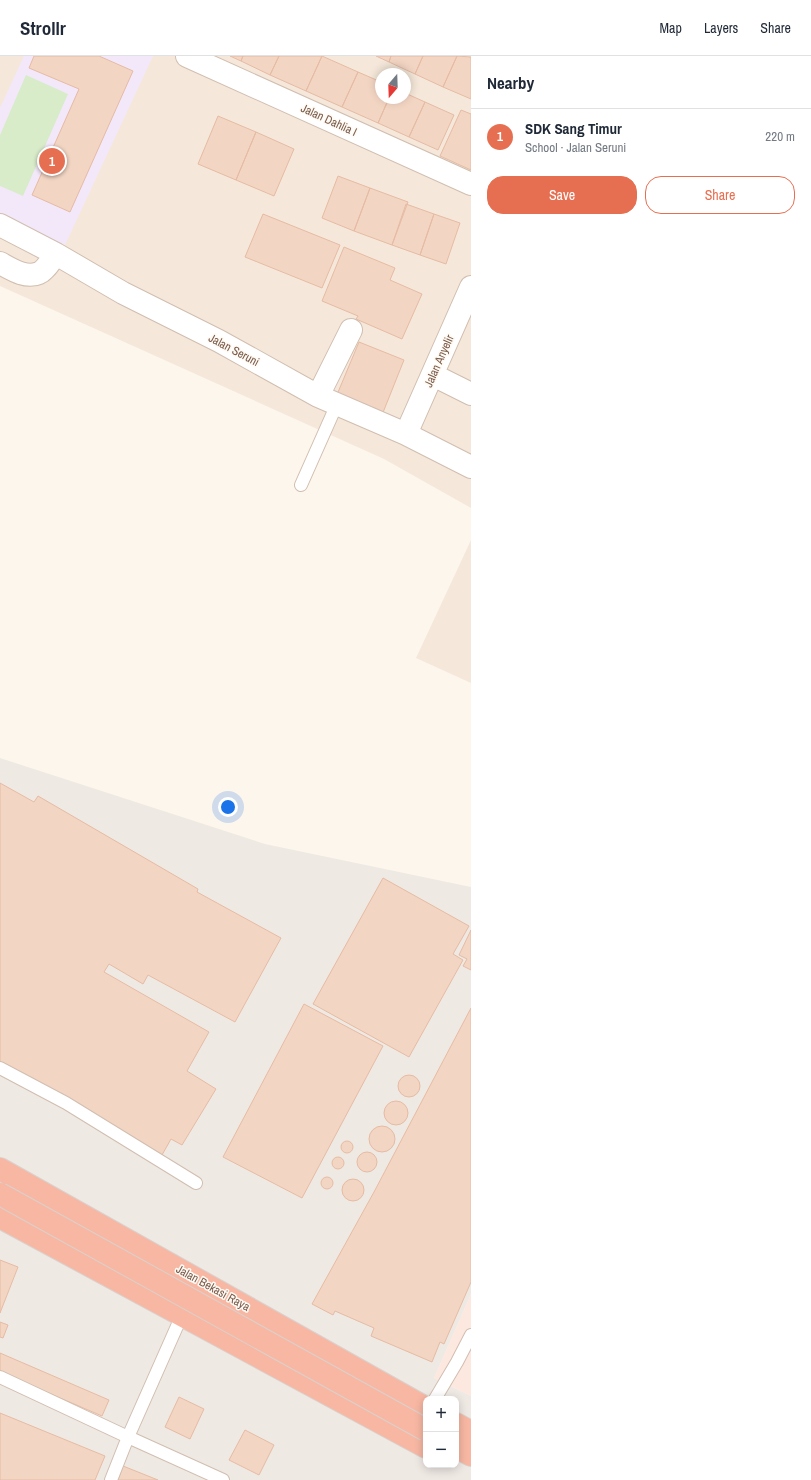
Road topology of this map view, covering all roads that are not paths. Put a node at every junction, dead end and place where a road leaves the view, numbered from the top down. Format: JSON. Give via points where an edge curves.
{"nodes":[{"id":1,"x":188,"y":56,"type":"edge"},
{"id":2,"x":471,"y":184,"type":"edge"},
{"id":3,"x":0,"y":225,"type":"edge"},
{"id":4,"x":56,"y":254,"type":"junction"},
{"id":5,"x":0,"y":263,"type":"edge"},
{"id":6,"x":471,"y":287,"type":"edge"},
{"id":7,"x":351,"y":330,"type":"dead end"},
{"id":8,"x":435,"y":370,"type":"junction"},
{"id":9,"x":471,"y":394,"type":"edge"},
{"id":10,"x":318,"y":396,"type":"junction"},
{"id":11,"x":337,"y":404,"type":"junction"},
{"id":12,"x":402,"y":433,"type":"junction"},
{"id":13,"x":471,"y":467,"type":"edge"},
{"id":14,"x":301,"y":485,"type":"dead end"},
{"id":15,"x":0,"y":1068,"type":"edge"},
{"id":16,"x":0,"y":1169,"type":"edge"},
{"id":17,"x":196,"y":1183,"type":"dead end"},
{"id":18,"x":0,"y":1194,"type":"edge"},
{"id":19,"x":0,"y":1217,"type":"edge"},
{"id":20,"x":153,"y":1254,"type":"junction"},
{"id":21,"x":129,"y":1286,"type":"junction"},
{"id":22,"x":182,"y":1314,"type":"junction"},
{"id":23,"x":470,"y":1339,"type":"edge"},
{"id":24,"x":0,"y":1377,"type":"edge"},
{"id":25,"x":437,"y":1396,"type":"edge"},
{"id":26,"x":423,"y":1406,"type":"edge"},
{"id":27,"x":459,"y":1426,"type":"edge"},
{"id":28,"x":423,"y":1428,"type":"edge"},
{"id":29,"x":471,"y":1432,"type":"edge"},
{"id":30,"x":128,"y":1437,"type":"junction"},
{"id":31,"x":423,"y":1446,"type":"edge"},
{"id":32,"x":459,"y":1449,"type":"edge"},
{"id":33,"x":471,"y":1455,"type":"edge"},
{"id":34,"x":459,"y":1466,"type":"edge"},
{"id":35,"x":471,"y":1472,"type":"edge"},
{"id":36,"x":111,"y":1480,"type":"edge"},
{"id":37,"x":223,"y":1480,"type":"edge"}],
"edges":[{"from":1,"to":2,"type":"street","name":"Jalan Dahlia I"},
{"from":3,"to":4,"type":"street","name":"Jalan Seruni"},
{"from":4,"to":5,"type":"street","via":[[39,273],[29,275]]},
{"from":4,"to":10,"type":"street","name":"Jalan Seruni","via":[[123,293],[219,341]]},
{"from":6,"to":8,"type":"street","name":"Jalan Anyelir"},
{"from":7,"to":10,"type":"street"},
{"from":8,"to":9,"type":"street"},
{"from":8,"to":12,"type":"street","name":"Jalan Anyelir"},
{"from":10,"to":11,"type":"street","name":"Jalan Seruni"},
{"from":11,"to":12,"type":"street","name":"Jalan Seruni"},
{"from":11,"to":14,"type":"lane"},
{"from":12,"to":13,"type":"street","name":"Jalan Seruni"},
{"from":15,"to":17,"type":"lane","via":[[66,1103]]},
{"from":16,"to":20,"type":"highway","name":"Jalan Bekasi Raya"},
{"from":18,"to":28,"type":"highway","bridge":true},
{"from":19,"to":21,"type":"highway"},
{"from":20,"to":21,"type":"highway"},
{"from":20,"to":26,"type":"highway","name":"Jalan Bekasi Raya"},
{"from":21,"to":22,"type":"highway"},
{"from":22,"to":30,"type":"lane"},
{"from":22,"to":31,"type":"highway"},
{"from":23,"to":25,"type":"lane"},
{"from":24,"to":30,"type":"lane"},
{"from":27,"to":29,"type":"highway"},
{"from":30,"to":36,"type":"lane"},
{"from":30,"to":37,"type":"lane"},
{"from":32,"to":33,"type":"highway"},
{"from":34,"to":35,"type":"highway"}]}
